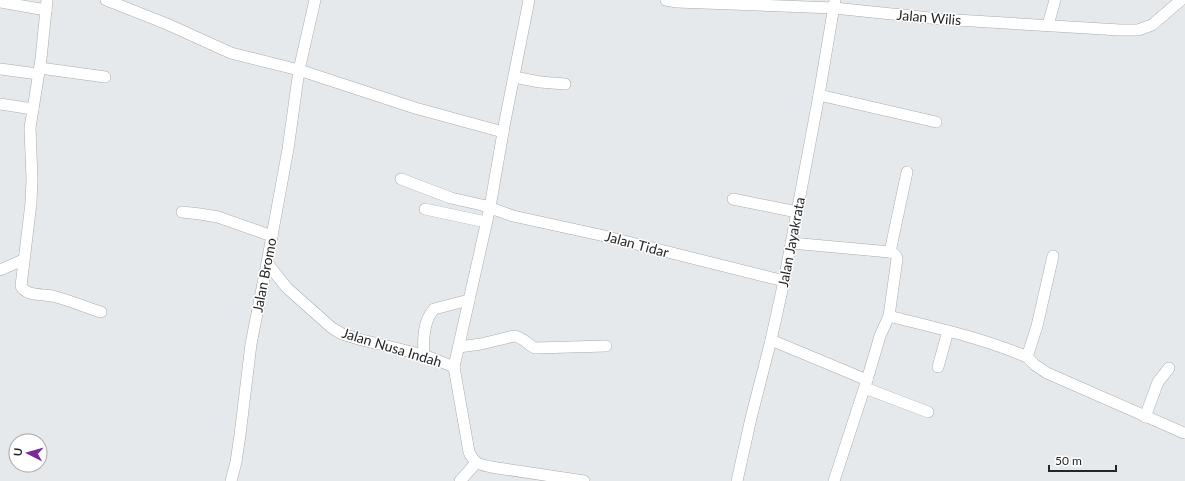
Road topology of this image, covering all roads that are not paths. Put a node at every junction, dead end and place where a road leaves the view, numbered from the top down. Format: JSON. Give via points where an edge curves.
{"nodes":[{"id":1,"x":106,"y":0,"type":"edge"},
{"id":2,"x":315,"y":0,"type":"edge"},
{"id":3,"x":529,"y":0,"type":"edge"},
{"id":4,"x":666,"y":0,"type":"edge"},
{"id":5,"x":1055,"y":0,"type":"edge"},
{"id":6,"x":1181,"y":0,"type":"edge"},
{"id":7,"x":0,"y":2,"type":"edge"},
{"id":8,"x":835,"y":4,"type":"edge"},
{"id":9,"x":47,"y":5,"type":"edge"},
{"id":10,"x":1048,"y":25,"type":"junction"},
{"id":11,"x":0,"y":69,"type":"edge"},
{"id":12,"x":299,"y":70,"type":"junction"},
{"id":13,"x":39,"y":71,"type":"junction"},
{"id":14,"x":105,"y":77,"type":"dead end"},
{"id":15,"x":514,"y":77,"type":"junction"},
{"id":16,"x":565,"y":84,"type":"dead end"},
{"id":17,"x":819,"y":95,"type":"junction"},
{"id":18,"x":0,"y":104,"type":"edge"},
{"id":19,"x":33,"y":109,"type":"junction"},
{"id":20,"x":936,"y":122,"type":"dead end"},
{"id":21,"x":503,"y":132,"type":"junction"},
{"id":22,"x":907,"y":172,"type":"dead end"},
{"id":23,"x":401,"y":179,"type":"dead end"},
{"id":24,"x":733,"y":199,"type":"dead end"},
{"id":25,"x":490,"y":207,"type":"junction"},
{"id":26,"x":425,"y":209,"type":"dead end"},
{"id":27,"x":182,"y":212,"type":"dead end"},
{"id":28,"x":797,"y":212,"type":"junction"},
{"id":29,"x":486,"y":222,"type":"junction"},
{"id":30,"x":272,"y":236,"type":"junction"},
{"id":31,"x":791,"y":243,"type":"junction"},
{"id":32,"x":890,"y":252,"type":"junction"},
{"id":33,"x":1053,"y":256,"type":"dead end"},
{"id":34,"x":23,"y":260,"type":"junction"},
{"id":35,"x":268,"y":263,"type":"junction"},
{"id":36,"x":0,"y":270,"type":"edge"},
{"id":37,"x":784,"y":282,"type":"junction"},
{"id":38,"x":469,"y":300,"type":"junction"},
{"id":39,"x":101,"y":312,"type":"dead end"},
{"id":40,"x":889,"y":316,"type":"junction"},
{"id":41,"x":948,"y":331,"type":"junction"},
{"id":42,"x":771,"y":340,"type":"junction"},
{"id":43,"x":606,"y":346,"type":"dead end"},
{"id":44,"x":459,"y":347,"type":"junction"},
{"id":45,"x":424,"y":355,"type":"junction"},
{"id":46,"x":1027,"y":357,"type":"junction"},
{"id":47,"x":454,"y":367,"type":"junction"},
{"id":48,"x":938,"y":367,"type":"dead end"},
{"id":49,"x":1169,"y":368,"type":"dead end"},
{"id":50,"x":866,"y":384,"type":"junction"},
{"id":51,"x":928,"y":412,"type":"dead end"},
{"id":52,"x":1145,"y":417,"type":"junction"},
{"id":53,"x":1184,"y":433,"type":"dead end"},
{"id":54,"x":476,"y":463,"type":"junction"},
{"id":55,"x":231,"y":481,"type":"edge"},
{"id":56,"x":460,"y":481,"type":"edge"},
{"id":57,"x":584,"y":481,"type":"edge"},
{"id":58,"x":737,"y":481,"type":"edge"},
{"id":59,"x":834,"y":481,"type":"edge"}],
"edges":[{"from":1,"to":12,"type":"street","via":[[231,53]]},
{"from":2,"to":12,"type":"street","name":"Jalan Bromo"},
{"from":3,"to":15,"type":"street"},
{"from":4,"to":8,"type":"street","name":"Jalan Wilis"},
{"from":5,"to":10,"type":"street"},
{"from":6,"to":10,"type":"street","name":"Jalan Wilis","via":[[1152,25],[1138,30]]},
{"from":7,"to":9,"type":"street"},
{"from":8,"to":10,"type":"street","name":"Jalan Wilis","via":[[940,19]]},
{"from":8,"to":17,"type":"street","name":"Jalan Jayakrata"},
{"from":9,"to":13,"type":"street"},
{"from":11,"to":13,"type":"street"},
{"from":12,"to":21,"type":"street","via":[[415,108]]},
{"from":12,"to":30,"type":"street","name":"Jalan Bromo"},
{"from":13,"to":14,"type":"street"},
{"from":13,"to":19,"type":"street"},
{"from":15,"to":16,"type":"street"},
{"from":15,"to":21,"type":"street"},
{"from":17,"to":20,"type":"street"},
{"from":17,"to":28,"type":"street","name":"Jalan Jayakrata"},
{"from":18,"to":19,"type":"street"},
{"from":19,"to":34,"type":"street","via":[[30,128],[31,197]]},
{"from":21,"to":25,"type":"street"},
{"from":22,"to":32,"type":"street"},
{"from":23,"to":25,"type":"street","name":"Jalan Tidar","via":[[451,198]]},
{"from":24,"to":28,"type":"street"},
{"from":25,"to":29,"type":"street"},
{"from":25,"to":37,"type":"street","name":"Jalan Tidar","via":[[513,216],[600,235]]},
{"from":26,"to":29,"type":"street"},
{"from":27,"to":30,"type":"street","via":[[213,216]]},
{"from":28,"to":31,"type":"street","name":"Jalan Jayakrata"},
{"from":29,"to":38,"type":"street"},
{"from":30,"to":35,"type":"street","name":"Jalan Bromo"},
{"from":31,"to":32,"type":"street"},
{"from":31,"to":37,"type":"street","name":"Jalan Jayakrata"},
{"from":32,"to":40,"type":"street","via":[[895,254],[897,259]]},
{"from":33,"to":46,"type":"street","via":[[1038,326]]},
{"from":34,"to":36,"type":"street"},
{"from":34,"to":39,"type":"street","via":[[20,283],[23,290]]},
{"from":35,"to":45,"type":"street","name":"Jalan Nusa Indah","via":[[287,288],[342,334]]},
{"from":35,"to":55,"type":"street","name":"Jalan Bromo","via":[[251,344],[240,435]]},
{"from":37,"to":42,"type":"street","name":"Jalan Jayakrata"},
{"from":38,"to":44,"type":"street"},
{"from":38,"to":45,"type":"street","via":[[431,313],[425,329]]},
{"from":40,"to":41,"type":"street"},
{"from":40,"to":50,"type":"street","via":[[878,342]]},
{"from":41,"to":46,"type":"street"},
{"from":41,"to":48,"type":"street"},
{"from":42,"to":50,"type":"street"},
{"from":42,"to":58,"type":"street","name":"Jalan Jayakrata"},
{"from":43,"to":44,"type":"street","via":[[535,348],[520,337],[514,336]]},
{"from":44,"to":47,"type":"street"},
{"from":45,"to":47,"type":"street","name":"Jalan Nusa Indah"},
{"from":46,"to":52,"type":"street","via":[[1047,373]]},
{"from":47,"to":54,"type":"street","name":"Jalan Nusa Indah","via":[[469,452]]},
{"from":49,"to":52,"type":"street","via":[[1158,382]]},
{"from":50,"to":51,"type":"street"},
{"from":50,"to":59,"type":"street"},
{"from":52,"to":53,"type":"street"},
{"from":54,"to":56,"type":"street"},
{"from":54,"to":57,"type":"street"}]}
